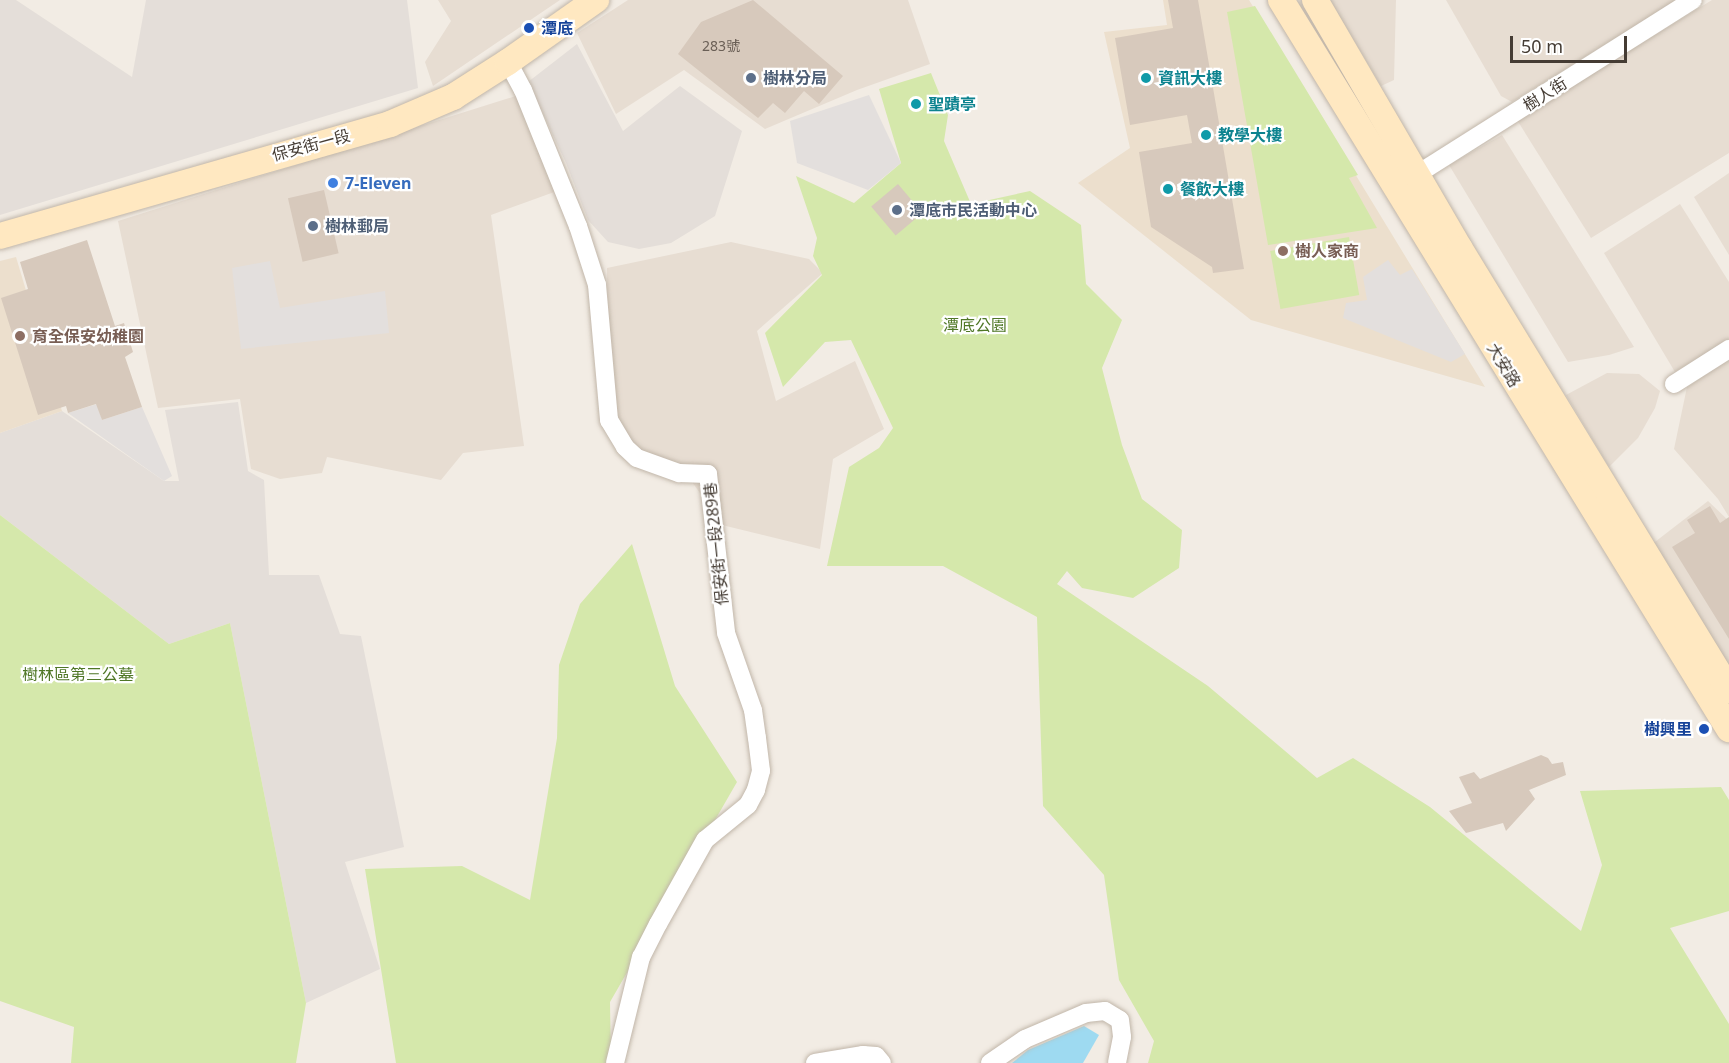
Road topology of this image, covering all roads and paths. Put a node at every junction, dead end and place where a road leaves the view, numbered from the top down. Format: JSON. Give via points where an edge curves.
{"nodes":[{"id":1,"x":596,"y":0,"type":"edge"},
{"id":2,"x":1281,"y":0,"type":"edge"},
{"id":3,"x":1315,"y":0,"type":"edge"},
{"id":4,"x":1693,"y":0,"type":"edge"},
{"id":5,"x":508,"y":62,"type":"junction"},
{"id":6,"x":1407,"y":181,"type":"junction"},
{"id":7,"x":0,"y":236,"type":"edge"},
{"id":8,"x":1729,"y":349,"type":"edge"},
{"id":9,"x":1674,"y":384,"type":"dead end"},
{"id":10,"x":1729,"y":690,"type":"edge"},
{"id":11,"x":1729,"y":729,"type":"edge"},
{"id":12,"x":615,"y":1063,"type":"edge"},
{"id":13,"x":815,"y":1063,"type":"edge"},
{"id":14,"x":882,"y":1063,"type":"edge"},
{"id":15,"x":990,"y":1063,"type":"edge"},
{"id":16,"x":1117,"y":1063,"type":"edge"}],
"edges":[{"from":1,"to":5,"type":"street","name":"保安街一段"},
{"from":2,"to":6,"type":"street","name":"大安路"},
{"from":3,"to":6,"type":"street","name":"大安路"},
{"from":4,"to":6,"type":"street","name":"樹人街"},
{"from":5,"to":7,"type":"street","name":"保安街一段","via":[[453,97],[390,124]]},
{"from":5,"to":12,"type":"street","name":"保安街一段289巷","via":[[578,226],[597,285],[609,420],[637,458],[679,473],[708,474],[726,633],[753,710],[759,749],[761,771],[748,805],[705,840],[641,957]]},
{"from":6,"to":10,"type":"street","name":"大安路"},
{"from":6,"to":11,"type":"street","name":"大安路","via":[[1619,553]]},
{"from":8,"to":9,"type":"street"},
{"from":13,"to":14,"type":"street","via":[[862,1055],[876,1056]]},
{"from":15,"to":16,"type":"street","via":[[1025,1040],[1086,1013],[1105,1011],[1120,1020],[1122,1037]]}]}
